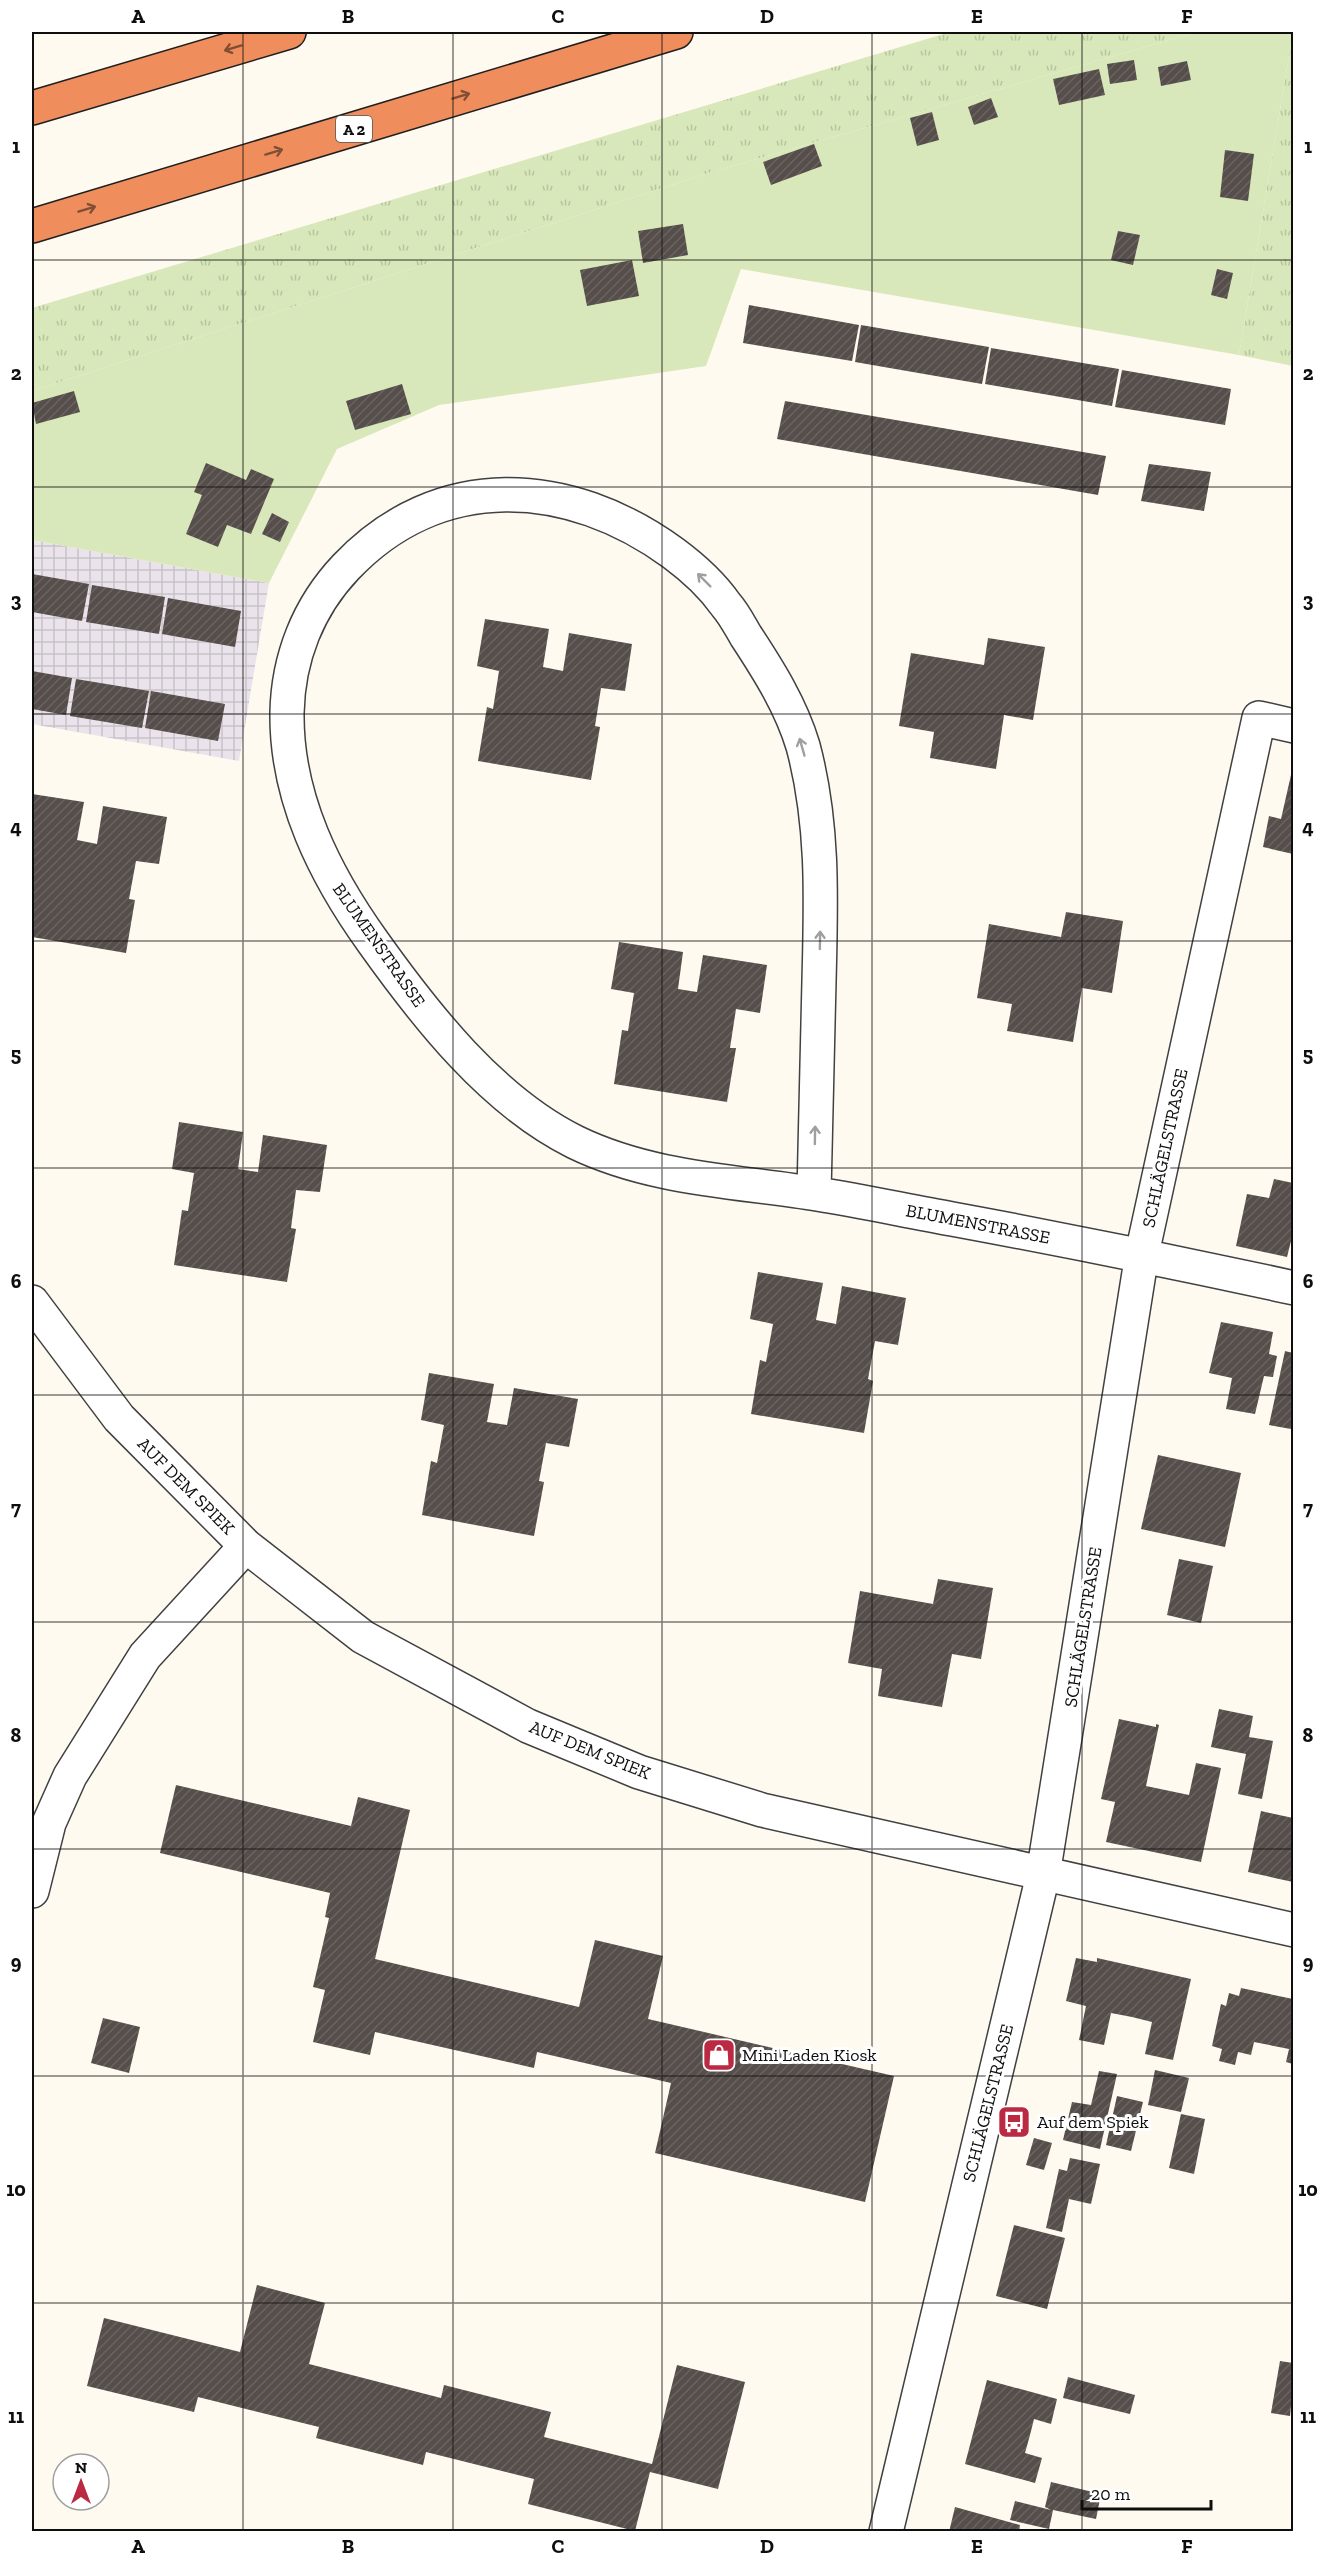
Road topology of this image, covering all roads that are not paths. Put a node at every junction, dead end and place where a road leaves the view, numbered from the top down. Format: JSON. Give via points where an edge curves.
{"nodes":[{"id":1,"x":289,"y":32,"type":"edge"},
{"id":2,"x":676,"y":32,"type":"edge"},
{"id":3,"x":32,"y":108,"type":"edge"},
{"id":4,"x":32,"y":226,"type":"edge"},
{"id":5,"x":1293,"y":726,"type":"edge"},
{"id":6,"x":814,"y":1193,"type":"junction"},
{"id":7,"x":1142,"y":1254,"type":"junction"},
{"id":8,"x":1293,"y":1288,"type":"edge"},
{"id":9,"x":32,"y":1302,"type":"edge"},
{"id":10,"x":246,"y":1546,"type":"junction"},
{"id":11,"x":1043,"y":1875,"type":"junction"},
{"id":12,"x":32,"y":1891,"type":"edge"},
{"id":13,"x":1293,"y":1930,"type":"edge"},
{"id":14,"x":886,"y":2532,"type":"edge"}],
"edges":[{"from":1,"to":3,"type":"highway","one_way":true},
{"from":4,"to":2,"type":"highway","number":"A 2","one_way":true},
{"from":5,"to":7,"type":"street","name":"SCHLÄGELSTRASSE","via":[[1259,718]]},
{"from":6,"to":6,"type":"street","name":"BLUMENSTRASSE","one_way":true,"via":[[821,868],[815,802],[802,744],[782,692],[717,593],[688,564],[659,543],[608,515],[552,497],[506,493],[428,510],[395,526],[366,547],[317,601],[300,636],[291,676],[287,713],[301,807],[319,856],[346,905],[406,989],[457,1047],[510,1100],[572,1141],[673,1174]]},
{"from":6,"to":7,"type":"street","name":"BLUMENSTRASSE"},
{"from":7,"to":8,"type":"street","name":"BLUMENSTRASSE"},
{"from":7,"to":11,"type":"street","name":"SCHLÄGELSTRASSE"},
{"from":9,"to":10,"type":"street","name":"AUF DEM SPIEK","via":[[119,1418]]},
{"from":10,"to":11,"type":"street","name":"AUF DEM SPIEK","via":[[363,1636],[528,1726],[639,1772],[762,1810]]},
{"from":10,"to":12,"type":"street","via":[[145,1656],[70,1776],[49,1822]]},
{"from":11,"to":13,"type":"street","name":"AUF DEM SPIEK"},
{"from":11,"to":14,"type":"street","name":"SCHLÄGELSTRASSE"}]}
